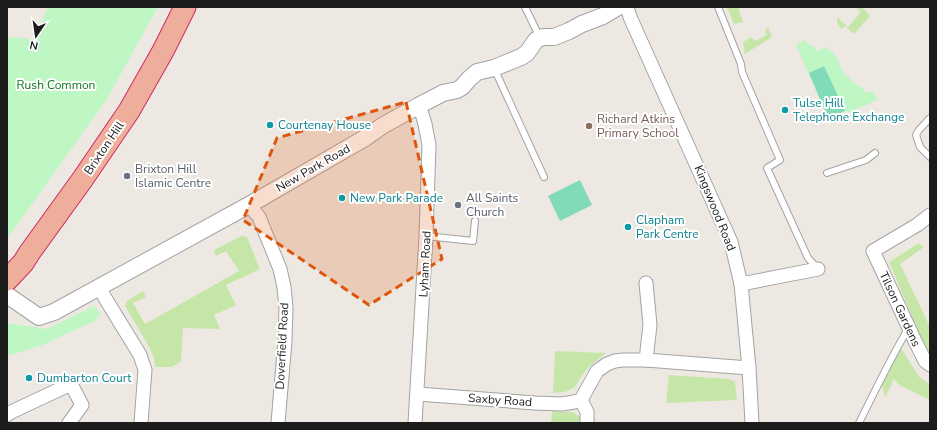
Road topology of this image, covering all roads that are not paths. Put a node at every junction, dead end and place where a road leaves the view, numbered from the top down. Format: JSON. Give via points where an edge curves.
{"nodes":[{"id":1,"x":185,"y":7,"type":"edge"},
{"id":2,"x":525,"y":7,"type":"edge"},
{"id":3,"x":618,"y":7,"type":"edge"},
{"id":4,"x":627,"y":7,"type":"edge"},
{"id":5,"x":718,"y":7,"type":"edge"},
{"id":6,"x":596,"y":12,"type":"edge"},
{"id":7,"x":540,"y":38,"type":"junction"},
{"id":8,"x":494,"y":68,"type":"junction"},
{"id":9,"x":418,"y":106,"type":"junction"},
{"id":10,"x":930,"y":118,"type":"edge"},
{"id":11,"x":874,"y":153,"type":"dead end"},
{"id":12,"x":930,"y":157,"type":"edge"},
{"id":13,"x":827,"y":173,"type":"dead end"},
{"id":14,"x":544,"y":176,"type":"dead end"},
{"id":15,"x":248,"y":203,"type":"junction"},
{"id":16,"x":930,"y":215,"type":"edge"},
{"id":17,"x":475,"y":222,"type":"dead end"},
{"id":18,"x":426,"y":236,"type":"junction"},
{"id":19,"x":818,"y":269,"type":"joint"},
{"id":20,"x":7,"y":280,"type":"edge"},
{"id":21,"x":646,"y":283,"type":"dead end"},
{"id":22,"x":741,"y":284,"type":"junction"},
{"id":23,"x":99,"y":287,"type":"junction"},
{"id":24,"x":7,"y":295,"type":"edge"},
{"id":25,"x":909,"y":328,"type":"junction"},
{"id":26,"x":646,"y":360,"type":"junction"},
{"id":27,"x":930,"y":365,"type":"edge"},
{"id":28,"x":749,"y":368,"type":"junction"},
{"id":29,"x":418,"y":394,"type":"junction"},
{"id":30,"x":581,"y":400,"type":"junction"},
{"id":31,"x":7,"y":415,"type":"edge"},
{"id":32,"x":69,"y":423,"type":"edge"},
{"id":33,"x":141,"y":423,"type":"edge"},
{"id":34,"x":278,"y":423,"type":"edge"},
{"id":35,"x":416,"y":423,"type":"edge"},
{"id":36,"x":587,"y":423,"type":"edge"},
{"id":37,"x":752,"y":423,"type":"edge"},
{"id":38,"x":859,"y":423,"type":"edge"}],
"edges":[{"from":1,"to":20,"type":"highway","name":"Brixton Hill","via":[[130,111],[23,263]]},
{"from":2,"to":7,"type":"lane"},
{"from":3,"to":6,"type":"street","via":[[603,16]]},
{"from":4,"to":22,"type":"street","name":"Kingswood Road","via":[[731,242]]},
{"from":5,"to":19,"type":"lane","via":[[742,72],[780,160],[767,168],[808,258]]},
{"from":6,"to":7,"type":"street","via":[[559,35]]},
{"from":7,"to":8,"type":"street","name":"New Park Road","via":[[521,57]]},
{"from":8,"to":9,"type":"street","name":"New Park Road","via":[[477,72],[457,90],[443,93]]},
{"from":8,"to":14,"type":"lane"},
{"from":9,"to":15,"type":"street","name":"New Park Road"},
{"from":9,"to":18,"type":"street","name":"Lyham Road","via":[[427,130],[428,145]]},
{"from":10,"to":12,"type":"lane","via":[[916,135],[920,147]]},
{"from":11,"to":13,"type":"lane","via":[[866,160]]},
{"from":15,"to":23,"type":"street","name":"New Park Road"},
{"from":15,"to":34,"type":"street","name":"Doverfield Road","via":[[259,218],[280,269],[284,287],[285,341]]},
{"from":16,"to":25,"type":"street","name":"Tilson Gardens","via":[[873,251]]},
{"from":17,"to":18,"type":"lane","via":[[473,241]]},
{"from":18,"to":29,"type":"street","name":"Lyham Road"},
{"from":19,"to":22,"type":"street"},
{"from":21,"to":26,"type":"street","via":[[650,325]]},
{"from":22,"to":28,"type":"street","name":"Kingswood Road"},
{"from":23,"to":24,"type":"street","name":"New Park Road","via":[[54,312],[39,316]]},
{"from":23,"to":33,"type":"street","via":[[140,355],[144,370]]},
{"from":25,"to":27,"type":"street","name":"Tilson Gardens","via":[[925,361]]},
{"from":25,"to":38,"type":"lane"},
{"from":26,"to":28,"type":"street"},
{"from":26,"to":30,"type":"street","via":[[623,360],[607,364],[597,371]]},
{"from":28,"to":37,"type":"street","name":"Kingswood Road"},
{"from":29,"to":30,"type":"street","name":"Saxby Road","via":[[562,404]]},
{"from":29,"to":35,"type":"street","name":"Lyham Road"},
{"from":30,"to":36,"type":"street","via":[[587,412]]},
{"from":31,"to":32,"type":"street","via":[[70,384],[82,405]]}]}
